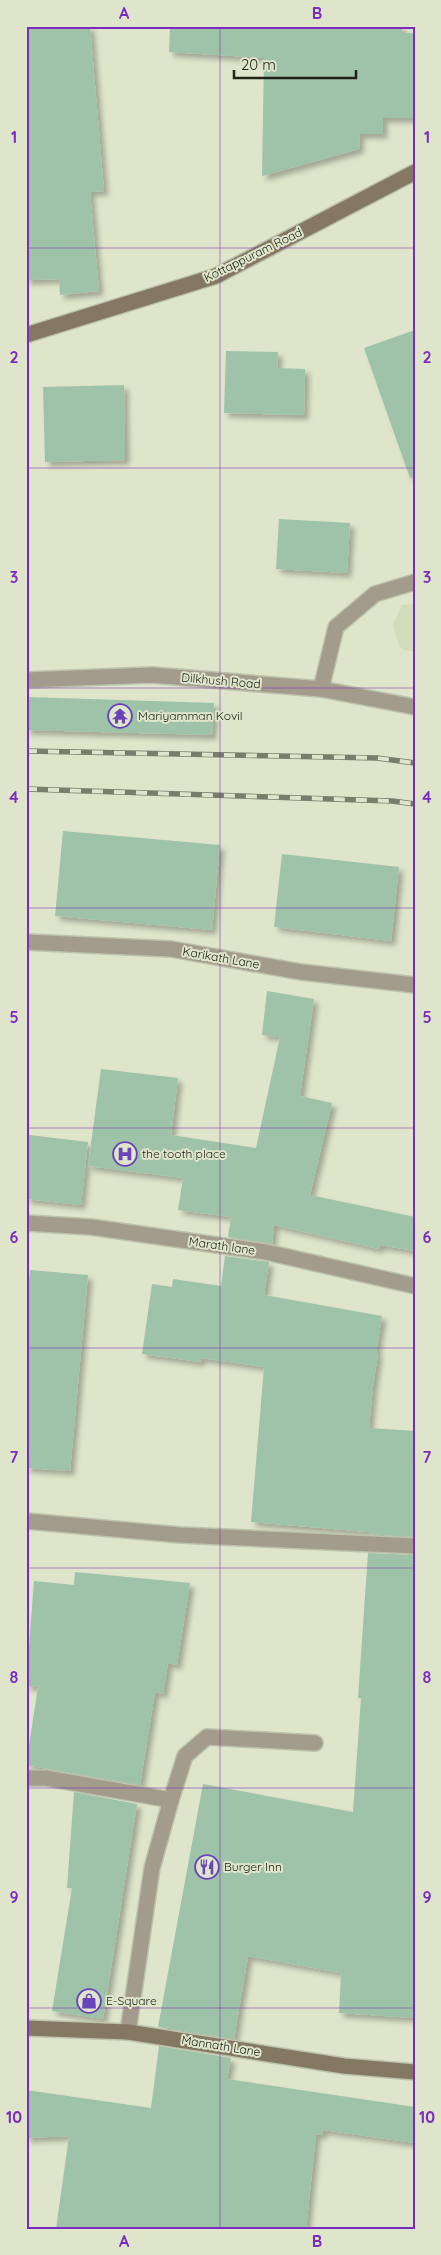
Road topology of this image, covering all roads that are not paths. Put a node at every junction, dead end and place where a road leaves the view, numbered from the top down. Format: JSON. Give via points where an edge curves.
{"nodes":[{"id":1,"x":415,"y":172,"type":"edge"},
{"id":2,"x":26,"y":335,"type":"edge"},
{"id":3,"x":415,"y":582,"type":"edge"},
{"id":4,"x":26,"y":680,"type":"edge"},
{"id":5,"x":321,"y":689,"type":"junction"},
{"id":6,"x":415,"y":707,"type":"edge"},
{"id":7,"x":26,"y":942,"type":"edge"},
{"id":8,"x":415,"y":985,"type":"edge"},
{"id":9,"x":26,"y":1222,"type":"edge"},
{"id":10,"x":415,"y":1286,"type":"edge"},
{"id":11,"x":26,"y":1521,"type":"edge"},
{"id":12,"x":415,"y":1546,"type":"edge"},
{"id":13,"x":315,"y":1743,"type":"dead end"},
{"id":14,"x":26,"y":1778,"type":"edge"},
{"id":15,"x":171,"y":1800,"type":"junction"},
{"id":16,"x":26,"y":2028,"type":"edge"},
{"id":17,"x":128,"y":2032,"type":"junction"},
{"id":18,"x":415,"y":2072,"type":"edge"}],
"edges":[{"from":1,"to":2,"type":"street","name":"Kottappuram Road","via":[[216,276]]},
{"from":3,"to":5,"type":"street","via":[[375,594],[336,627]]},
{"from":4,"to":5,"type":"street","name":"Dilkhush Road","via":[[152,675]]},
{"from":5,"to":6,"type":"street","name":"Dilkhush Road"},
{"from":7,"to":8,"type":"street","name":"Karikath Lane","via":[[171,949],[301,972]]},
{"from":9,"to":10,"type":"street","name":"Marath lane","via":[[90,1227],[266,1252]]},
{"from":11,"to":12,"type":"street","via":[[180,1535]]},
{"from":13,"to":15,"type":"street","via":[[206,1737],[185,1756]]},
{"from":14,"to":15,"type":"street","via":[[46,1778]]},
{"from":15,"to":17,"type":"street","via":[[152,1868]]},
{"from":16,"to":17,"type":"street","name":"Mannath Lane"},
{"from":17,"to":18,"type":"street","name":"Mannath Lane","via":[[344,2066]]}]}
